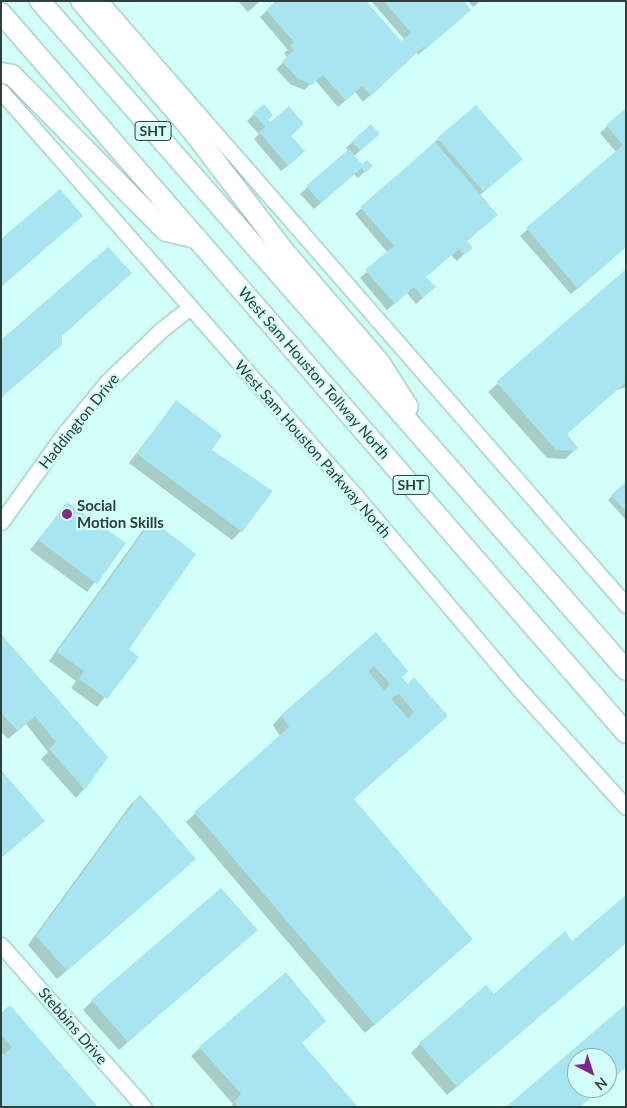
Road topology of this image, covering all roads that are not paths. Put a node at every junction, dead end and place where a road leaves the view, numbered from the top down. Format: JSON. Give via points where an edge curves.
{"nodes":[{"id":1,"x":40,"y":1,"type":"edge"},
{"id":2,"x":81,"y":1,"type":"edge"},
{"id":3,"x":100,"y":1,"type":"edge"},
{"id":4,"x":1,"y":13,"type":"edge"},
{"id":5,"x":1,"y":72,"type":"edge"},
{"id":6,"x":1,"y":91,"type":"edge"},
{"id":7,"x":197,"y":238,"type":"junction"},
{"id":8,"x":189,"y":308,"type":"junction"},
{"id":9,"x":448,"y":467,"type":"junction"},
{"id":10,"x":1,"y":522,"type":"edge"},
{"id":11,"x":626,"y":605,"type":"edge"},
{"id":12,"x":626,"y":670,"type":"edge"},
{"id":13,"x":626,"y":732,"type":"edge"},
{"id":14,"x":626,"y":807,"type":"edge"},
{"id":15,"x":1,"y":946,"type":"edge"},
{"id":16,"x":144,"y":1107,"type":"edge"}],
"edges":[{"from":1,"to":9,"type":"highway","number":"SHT"},
{"from":2,"to":9,"type":"highway","via":[[191,129],[284,250],[380,363]]},
{"from":3,"to":11,"type":"main road"},
{"from":4,"to":7,"type":"highway","name":"West Sam Houston Tollway North","number":"SHT"},
{"from":5,"to":7,"type":"highway","via":[[12,75],[166,231]]},
{"from":6,"to":8,"type":"main road","name":"West Sam Houston Parkway North"},
{"from":7,"to":13,"type":"highway","name":"West Sam Houston Tollway North","number":"SHT"},
{"from":8,"to":10,"type":"main road","name":"Haddington Drive","via":[[107,382]]},
{"from":8,"to":14,"type":"main road","name":"West Sam Houston Parkway North","via":[[361,502],[519,689]]},
{"from":9,"to":12,"type":"highway","number":"SHT"},
{"from":15,"to":16,"type":"main road","name":"Stebbins Drive"}]}
